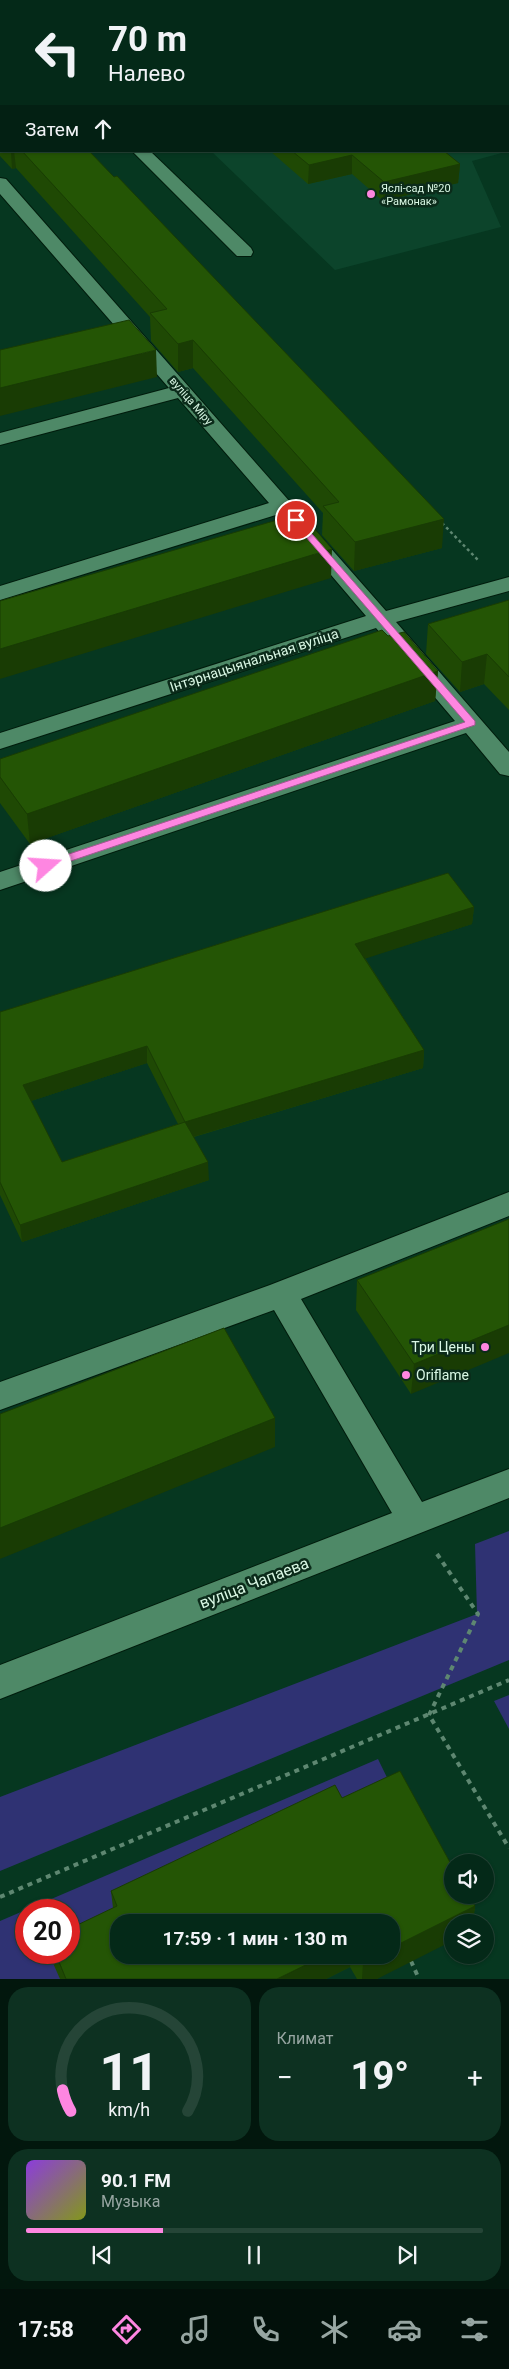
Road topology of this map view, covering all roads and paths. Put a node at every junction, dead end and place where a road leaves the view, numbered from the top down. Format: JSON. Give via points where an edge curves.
{"nodes":[{"id":1,"x":141,"y":152,"type":"edge"},
{"id":2,"x":0,"y":182,"type":"edge"},
{"id":3,"x":244,"y":252,"type":"dead end"},
{"id":4,"x":182,"y":391,"type":"junction"},
{"id":5,"x":0,"y":439,"type":"edge"},
{"id":6,"x":283,"y":506,"type":"junction"},
{"id":7,"x":438,"y":518,"type":"edge"},
{"id":8,"x":506,"y":585,"type":"edge"},
{"id":9,"x":0,"y":593,"type":"edge"},
{"id":10,"x":381,"y":619,"type":"junction"},
{"id":11,"x":472,"y":723,"type":"junction"},
{"id":12,"x":0,"y":741,"type":"edge"},
{"id":13,"x":509,"y":768,"type":"edge"},
{"id":14,"x":3,"y":875,"type":"edge"},
{"id":15,"x":509,"y":1204,"type":"edge"},
{"id":16,"x":281,"y":1294,"type":"junction"},
{"id":17,"x":0,"y":1396,"type":"edge"},
{"id":18,"x":509,"y":1483,"type":"edge"},
{"id":19,"x":414,"y":1520,"type":"junction"},
{"id":20,"x":509,"y":1680,"type":"edge"},
{"id":21,"x":0,"y":1682,"type":"edge"},
{"id":22,"x":429,"y":1715,"type":"junction"},
{"id":23,"x":509,"y":1848,"type":"edge"},
{"id":24,"x":0,"y":1897,"type":"edge"},
{"id":25,"x":411,"y":1961,"type":"edge"},
{"id":26,"x":419,"y":1979,"type":"edge"}],
"edges":[{"from":1,"to":3,"type":"street"},
{"from":2,"to":4,"type":"street","name":"вуліца Міру"},
{"from":4,"to":5,"type":"street"},
{"from":4,"to":6,"type":"street","name":"вуліца Міру"},
{"from":6,"to":9,"type":"street"},
{"from":6,"to":10,"type":"street","name":"вуліца Міру"},
{"from":7,"to":8,"type":"path"},
{"from":8,"to":10,"type":"street","name":"Інтэрнацыянальная вуліца"},
{"from":10,"to":11,"type":"street","name":"вуліца Міру"},
{"from":10,"to":12,"type":"street","name":"Інтэрнацыянальная вуліца"},
{"from":11,"to":13,"type":"street","name":"вуліца Міру"},
{"from":11,"to":14,"type":"street"},
{"from":15,"to":16,"type":"street"},
{"from":16,"to":17,"type":"street"},
{"from":16,"to":19,"type":"street"},
{"from":18,"to":19,"type":"street","name":"вуліца Чапаева"},
{"from":19,"to":21,"type":"street","name":"вуліца Чапаева"},
{"from":19,"to":22,"type":"path","via":[[478,1614]]},
{"from":20,"to":22,"type":"path"},
{"from":22,"to":23,"type":"path"},
{"from":22,"to":24,"type":"path"},
{"from":25,"to":26,"type":"path"}]}
